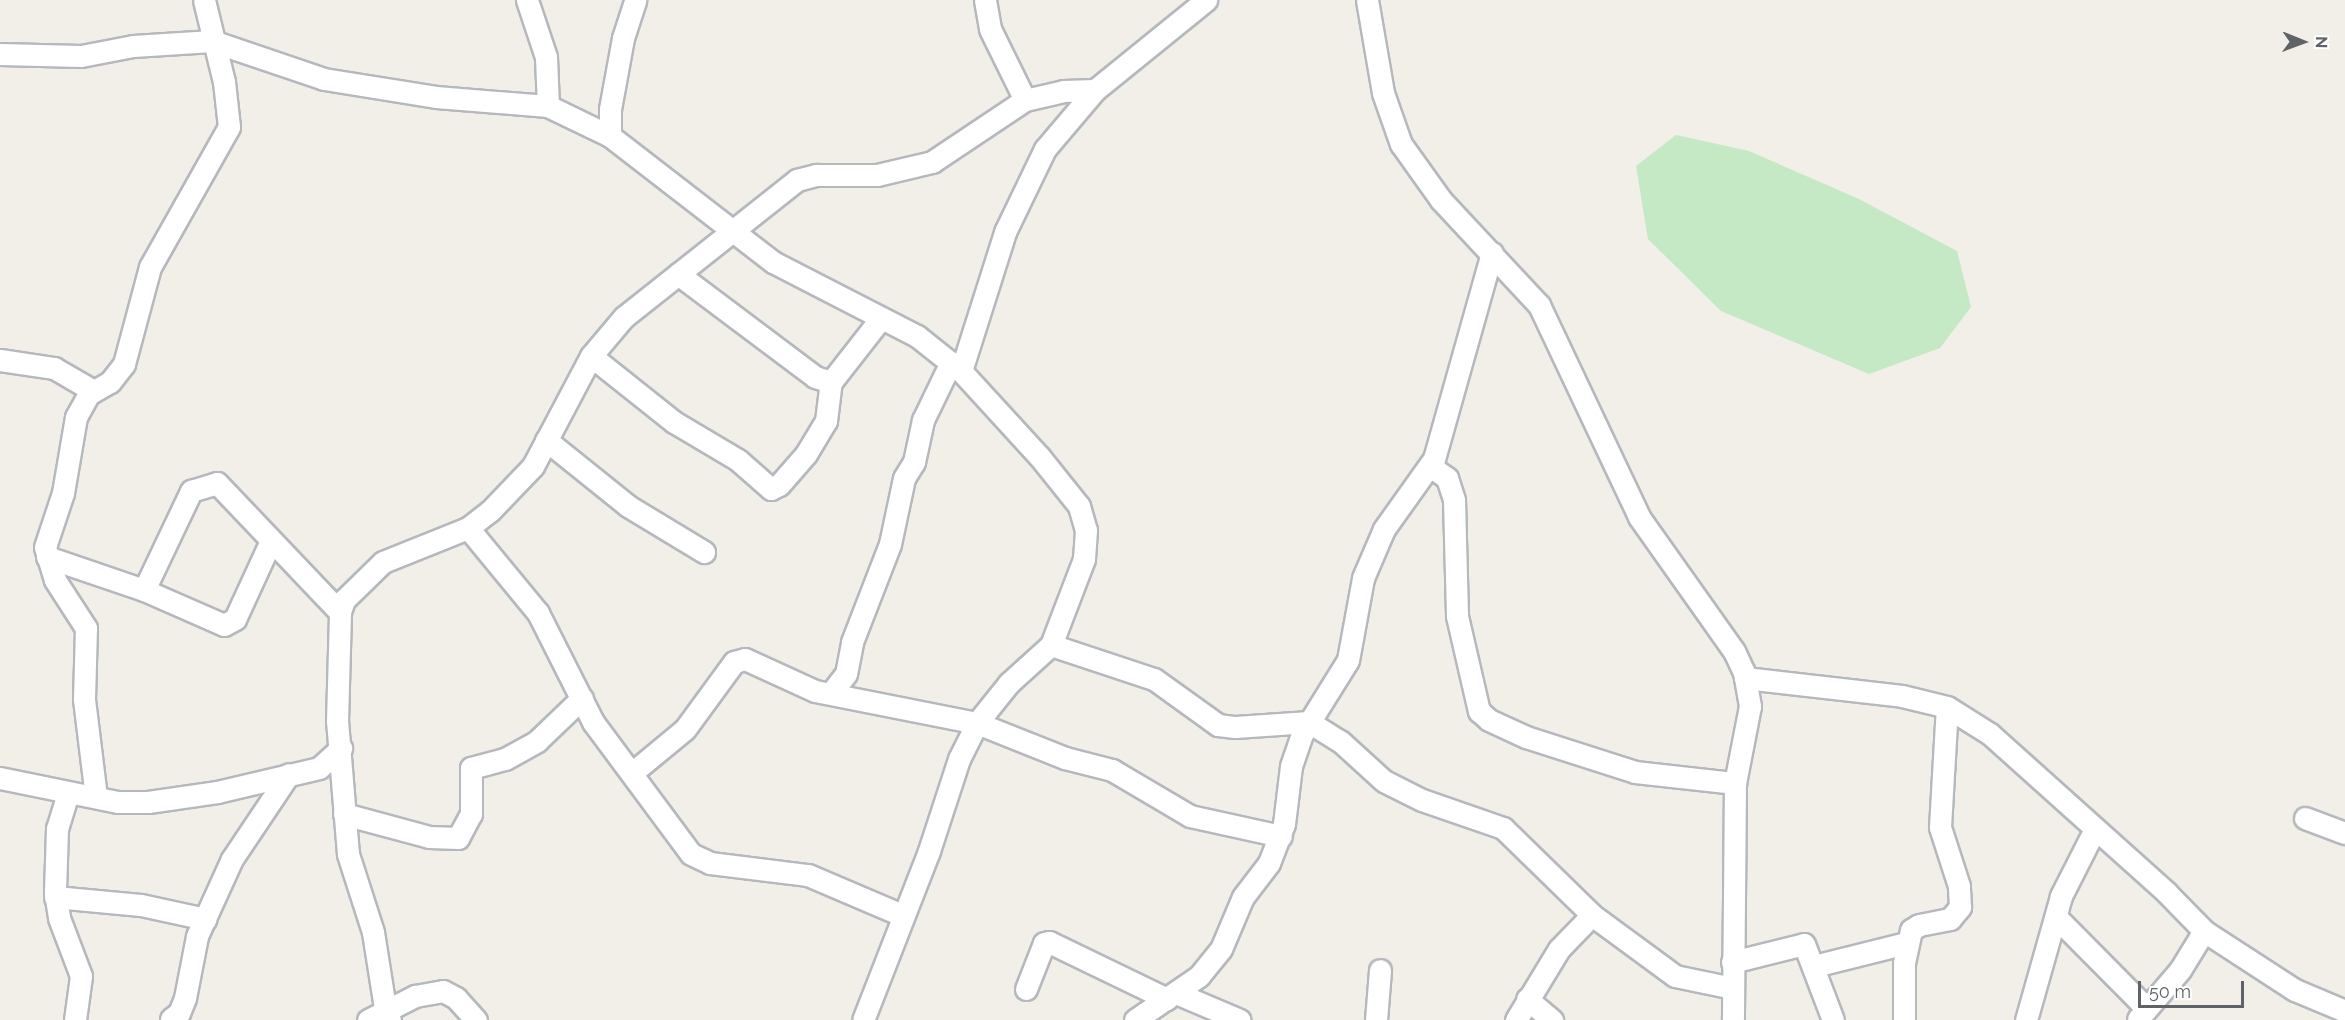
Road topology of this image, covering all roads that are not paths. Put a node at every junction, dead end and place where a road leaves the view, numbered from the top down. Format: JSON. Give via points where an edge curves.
{"nodes":[{"id":1,"x":204,"y":0,"type":"edge"},
{"id":2,"x":527,"y":0,"type":"edge"},
{"id":3,"x":635,"y":0,"type":"edge"},
{"id":4,"x":985,"y":0,"type":"edge"},
{"id":5,"x":1206,"y":0,"type":"edge"},
{"id":6,"x":1367,"y":0,"type":"edge"},
{"id":7,"x":212,"y":41,"type":"junction"},
{"id":8,"x":0,"y":54,"type":"edge"},
{"id":9,"x":1095,"y":90,"type":"junction"},
{"id":10,"x":1025,"y":100,"type":"junction"},
{"id":11,"x":548,"y":106,"type":"junction"},
{"id":12,"x":610,"y":136,"type":"junction"},
{"id":13,"x":730,"y":231,"type":"junction"},
{"id":14,"x":1492,"y":253,"type":"junction"},
{"id":15,"x":678,"y":274,"type":"junction"},
{"id":16,"x":881,"y":318,"type":"junction"},
{"id":17,"x":591,"y":356,"type":"junction"},
{"id":18,"x":0,"y":360,"type":"edge"},
{"id":19,"x":956,"y":367,"type":"junction"},
{"id":20,"x":831,"y":382,"type":"junction"},
{"id":21,"x":92,"y":390,"type":"junction"},
{"id":22,"x":546,"y":440,"type":"junction"},
{"id":23,"x":1430,"y":466,"type":"junction"},
{"id":24,"x":468,"y":528,"type":"junction"},
{"id":25,"x":270,"y":543,"type":"junction"},
{"id":26,"x":704,"y":552,"type":"dead end"},
{"id":27,"x":46,"y":557,"type":"junction"},
{"id":28,"x":144,"y":590,"type":"junction"},
{"id":29,"x":340,"y":612,"type":"junction"},
{"id":30,"x":1051,"y":645,"type":"junction"},
{"id":31,"x":1745,"y":678,"type":"junction"},
{"id":32,"x":831,"y":693,"type":"junction"},
{"id":33,"x":582,"y":698,"type":"junction"},
{"id":34,"x":1947,"y":707,"type":"junction"},
{"id":35,"x":1309,"y":722,"type":"junction"},
{"id":36,"x":977,"y":723,"type":"junction"},
{"id":37,"x":341,"y":748,"type":"junction"},
{"id":38,"x":633,"y":772,"type":"junction"},
{"id":39,"x":289,"y":774,"type":"junction"},
{"id":40,"x":0,"y":778,"type":"edge"},
{"id":41,"x":1735,"y":783,"type":"junction"},
{"id":42,"x":68,"y":793,"type":"junction"},
{"id":43,"x":96,"y":797,"type":"junction"},
{"id":44,"x":345,"y":814,"type":"junction"},
{"id":45,"x":2305,"y":818,"type":"dead end"},
{"id":46,"x":2095,"y":829,"type":"junction"},
{"id":47,"x":2345,"y":833,"type":"edge"},
{"id":48,"x":1281,"y":836,"type":"junction"},
{"id":49,"x":55,"y":897,"type":"junction"},
{"id":50,"x":902,"y":915,"type":"junction"},
{"id":51,"x":1592,"y":915,"type":"junction"},
{"id":52,"x":2056,"y":917,"type":"junction"},
{"id":53,"x":205,"y":919,"type":"junction"},
{"id":54,"x":2204,"y":931,"type":"junction"},
{"id":55,"x":1906,"y":943,"type":"junction"},
{"id":56,"x":1732,"y":962,"type":"junction"},
{"id":57,"x":1814,"y":966,"type":"junction"},
{"id":58,"x":1380,"y":970,"type":"dead end"},
{"id":59,"x":1733,"y":988,"type":"junction"},
{"id":60,"x":1026,"y":989,"type":"dead end"},
{"id":61,"x":1171,"y":996,"type":"junction"},
{"id":62,"x":1527,"y":999,"type":"junction"},
{"id":63,"x":2345,"y":1011,"type":"edge"},
{"id":64,"x":2142,"y":1014,"type":"edge"},
{"id":65,"x":381,"y":1016,"type":"edge"},
{"id":66,"x":171,"y":1019,"type":"edge"},
{"id":67,"x":75,"y":1020,"type":"edge"},
{"id":68,"x":476,"y":1020,"type":"edge"},
{"id":69,"x":863,"y":1020,"type":"edge"},
{"id":70,"x":1135,"y":1020,"type":"edge"},
{"id":71,"x":1240,"y":1020,"type":"edge"},
{"id":72,"x":1376,"y":1020,"type":"edge"},
{"id":73,"x":1516,"y":1020,"type":"edge"},
{"id":74,"x":1552,"y":1020,"type":"edge"},
{"id":75,"x":1733,"y":1020,"type":"edge"},
{"id":76,"x":1833,"y":1020,"type":"edge"},
{"id":77,"x":1904,"y":1020,"type":"edge"},
{"id":78,"x":2026,"y":1020,"type":"edge"}],
"edges":[{"from":1,"to":7,"type":"street"},
{"from":2,"to":11,"type":"street","via":[[546,57]]},
{"from":3,"to":12,"type":"street","via":[[623,38],[610,109]]},
{"from":4,"to":10,"type":"street","via":[[990,29]]},
{"from":5,"to":9,"type":"street"},
{"from":6,"to":14,"type":"street","via":[[1383,93],[1401,144],[1442,200]]},
{"from":7,"to":8,"type":"street","via":[[133,46],[81,56]]},
{"from":7,"to":11,"type":"street","via":[[324,79],[436,97]]},
{"from":7,"to":21,"type":"street","via":[[224,81],[229,127],[150,267],[124,364],[110,382]]},
{"from":9,"to":10,"type":"street","via":[[1063,91]]},
{"from":9,"to":19,"type":"street","via":[[1061,127],[1026,183]]},
{"from":10,"to":13,"type":"street","via":[[932,162],[877,175],[807,176]]},
{"from":11,"to":12,"type":"street"},
{"from":12,"to":13,"type":"street"},
{"from":13,"to":15,"type":"street"},
{"from":13,"to":16,"type":"street","via":[[773,262]]},
{"from":14,"to":23,"type":"street"},
{"from":14,"to":31,"type":"street","via":[[1539,305],[1638,517],[1734,651]]},
{"from":15,"to":17,"type":"street","via":[[624,318]]},
{"from":15,"to":20,"type":"street","via":[[815,378]]},
{"from":16,"to":19,"type":"street","via":[[904,327]]},
{"from":16,"to":20,"type":"street"},
{"from":17,"to":20,"type":"street","via":[[674,422],[738,460],[771,489],[806,454],[826,421]]},
{"from":17,"to":22,"type":"street"},
{"from":18,"to":21,"type":"street","via":[[54,368]]},
{"from":19,"to":30,"type":"street","via":[[1066,488],[1085,520],[1084,559]]},
{"from":19,"to":32,"type":"street","via":[[923,420],[914,462],[904,478],[890,544],[852,642],[846,674]]},
{"from":21,"to":27,"type":"street","via":[[76,417],[63,493],[47,538]]},
{"from":22,"to":24,"type":"street","via":[[521,482]]},
{"from":22,"to":26,"type":"street","via":[[628,506]]},
{"from":23,"to":35,"type":"street","via":[[1380,537],[1363,578],[1348,660]]},
{"from":23,"to":41,"type":"street","via":[[1447,478],[1454,500],[1457,616],[1479,711],[1489,720],[1526,737],[1635,772]]},
{"from":24,"to":29,"type":"street","via":[[383,562],[355,586]]},
{"from":24,"to":33,"type":"street","via":[[538,613]]},
{"from":25,"to":28,"type":"street","via":[[235,619],[228,624],[218,625]]},
{"from":25,"to":28,"type":"street","via":[[222,486],[213,483],[195,487],[178,512]]},
{"from":25,"to":29,"type":"street"},
{"from":27,"to":28,"type":"street"},
{"from":27,"to":43,"type":"street","via":[[55,580],[86,628],[84,699]]},
{"from":29,"to":37,"type":"street","via":[[337,721]]},
{"from":30,"to":35,"type":"street","via":[[1154,679],[1218,725]]},
{"from":30,"to":36,"type":"street","via":[[1009,683]]},
{"from":31,"to":34,"type":"street","via":[[1902,696]]},
{"from":31,"to":41,"type":"street","via":[[1750,706]]},
{"from":32,"to":36,"type":"street"},
{"from":32,"to":38,"type":"street","via":[[738,659],[685,729]]},
{"from":33,"to":38,"type":"street","via":[[593,722]]},
{"from":33,"to":44,"type":"street","via":[[537,741],[505,759],[471,768],[471,814],[458,838],[429,837]]},
{"from":34,"to":46,"type":"street","via":[[1990,734]]},
{"from":34,"to":55,"type":"street","via":[[1940,827],[1959,886],[1960,907],[1950,919],[1916,926]]},
{"from":35,"to":48,"type":"street","via":[[1291,766]]},
{"from":35,"to":51,"type":"street","via":[[1340,741],[1384,781],[1422,800],[1503,828]]},
{"from":36,"to":48,"type":"street","via":[[1065,758],[1112,770],[1190,816]]},
{"from":36,"to":50,"type":"street","via":[[959,759]]},
{"from":37,"to":39,"type":"street","via":[[320,768]]},
{"from":37,"to":44,"type":"street"},
{"from":38,"to":50,"type":"street","via":[[681,844],[698,859],[808,875]]},
{"from":39,"to":43,"type":"street","via":[[217,792],[148,802]]},
{"from":39,"to":53,"type":"street","via":[[232,859]]},
{"from":40,"to":42,"type":"street"},
{"from":41,"to":56,"type":"street"},
{"from":42,"to":43,"type":"street"},
{"from":42,"to":49,"type":"street","via":[[57,828]]},
{"from":44,"to":65,"type":"street","via":[[348,854],[373,932]]},
{"from":45,"to":47,"type":"street"},
{"from":46,"to":52,"type":"street","via":[[2071,875]]},
{"from":46,"to":54,"type":"street"},
{"from":48,"to":61,"type":"street","via":[[1269,863],[1243,897],[1221,949],[1199,976]]},
{"from":49,"to":53,"type":"street","via":[[141,905]]},
{"from":49,"to":67,"type":"street","via":[[81,976]]},
{"from":50,"to":69,"type":"street"},
{"from":51,"to":59,"type":"street","via":[[1675,976]]},
{"from":51,"to":62,"type":"street","via":[[1559,949]]},
{"from":52,"to":64,"type":"street"},
{"from":52,"to":78,"type":"street"},
{"from":53,"to":66,"type":"street","via":[[197,936],[185,998],[180,1012]]},
{"from":54,"to":63,"type":"street","via":[[2295,990]]},
{"from":54,"to":64,"type":"street","via":[[2180,970]]},
{"from":55,"to":57,"type":"street"},
{"from":55,"to":77,"type":"street"},
{"from":56,"to":57,"type":"street","via":[[1803,943]]},
{"from":56,"to":59,"type":"street"},
{"from":57,"to":76,"type":"street"},
{"from":58,"to":72,"type":"street"},
{"from":59,"to":75,"type":"street"},
{"from":60,"to":61,"type":"street","via":[[1044,943],[1049,942]]},
{"from":61,"to":70,"type":"street"},
{"from":61,"to":71,"type":"street"},
{"from":62,"to":73,"type":"street"},
{"from":62,"to":74,"type":"street"},
{"from":65,"to":68,"type":"street","via":[[443,991],[456,998]]}]}
